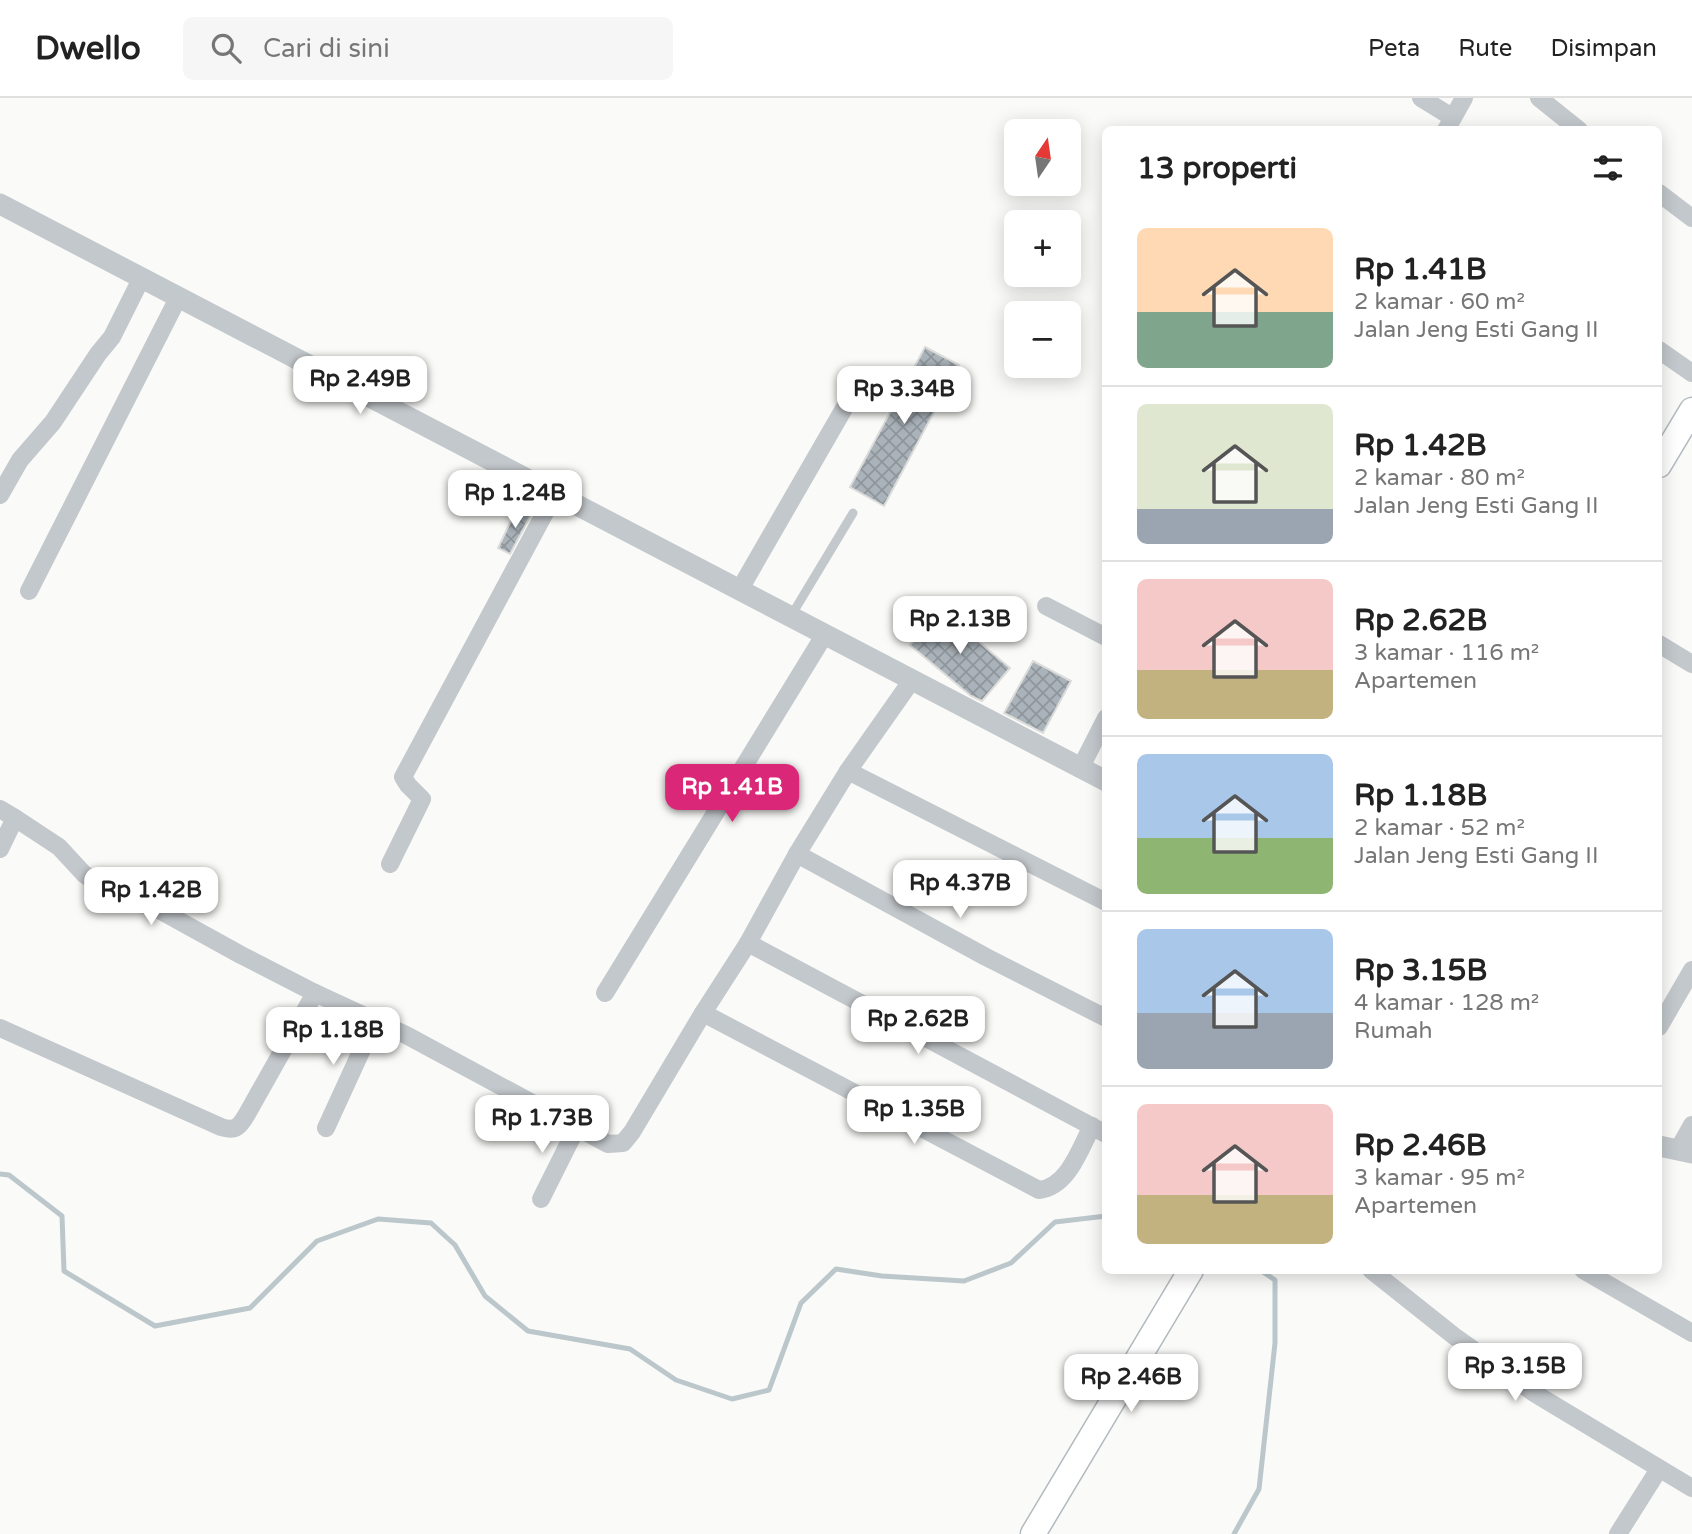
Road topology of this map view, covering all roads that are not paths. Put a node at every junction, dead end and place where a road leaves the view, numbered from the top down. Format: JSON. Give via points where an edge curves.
{"nodes":[{"id":1,"x":1421,"y":98,"type":"edge"},
{"id":2,"x":1464,"y":98,"type":"edge"},
{"id":3,"x":1539,"y":98,"type":"edge"},
{"id":4,"x":1449,"y":123,"type":"edge"},
{"id":5,"x":1574,"y":126,"type":"edge"},
{"id":6,"x":1662,"y":195,"type":"edge"},
{"id":7,"x":0,"y":204,"type":"edge"},
{"id":8,"x":1692,"y":218,"type":"edge"},
{"id":9,"x":141,"y":279,"type":"junction"},
{"id":10,"x":178,"y":298,"type":"junction"},
{"id":11,"x":1662,"y":352,"type":"edge"},
{"id":12,"x":1692,"y":373,"type":"edge"},
{"id":13,"x":857,"y":386,"type":"dead end"},
{"id":14,"x":1692,"y":410,"type":"edge"},
{"id":15,"x":1662,"y":460,"type":"edge"},
{"id":16,"x":555,"y":494,"type":"junction"},
{"id":17,"x":0,"y":495,"type":"edge"},
{"id":18,"x":853,"y":513,"type":"dead end"},
{"id":19,"x":740,"y":589,"type":"junction"},
{"id":20,"x":29,"y":591,"type":"dead end"},
{"id":21,"x":1046,"y":606,"type":"dead end"},
{"id":22,"x":791,"y":616,"type":"junction"},
{"id":23,"x":825,"y":634,"type":"junction"},
{"id":24,"x":1102,"y":635,"type":"edge"},
{"id":25,"x":1662,"y":646,"type":"edge"},
{"id":26,"x":1692,"y":664,"type":"edge"},
{"id":27,"x":912,"y":680,"type":"junction"},
{"id":28,"x":1102,"y":726,"type":"edge"},
{"id":29,"x":1080,"y":769,"type":"junction"},
{"id":30,"x":848,"y":771,"type":"junction"},
{"id":31,"x":1102,"y":779,"type":"edge"},
{"id":32,"x":8,"y":814,"type":"edge"},
{"id":33,"x":0,"y":849,"type":"edge"},
{"id":34,"x":797,"y":855,"type":"junction"},
{"id":35,"x":390,"y":864,"type":"dead end"},
{"id":36,"x":1102,"y":900,"type":"edge"},
{"id":37,"x":748,"y":943,"type":"junction"},
{"id":38,"x":1692,"y":970,"type":"edge"},
{"id":39,"x":314,"y":993,"type":"junction"},
{"id":40,"x":605,"y":993,"type":"dead end"},
{"id":41,"x":703,"y":1013,"type":"junction"},
{"id":42,"x":1102,"y":1016,"type":"edge"},
{"id":43,"x":375,"y":1021,"type":"junction"},
{"id":44,"x":1662,"y":1022,"type":"edge"},
{"id":45,"x":0,"y":1028,"type":"edge"},
{"id":46,"x":1692,"y":1125,"type":"edge"},
{"id":47,"x":577,"y":1127,"type":"junction"},
{"id":48,"x":326,"y":1128,"type":"dead end"},
{"id":49,"x":1099,"y":1130,"type":"edge"},
{"id":50,"x":1676,"y":1150,"type":"edge"},
{"id":51,"x":541,"y":1199,"type":"dead end"},
{"id":52,"x":1189,"y":1274,"type":"edge"},
{"id":53,"x":1376,"y":1274,"type":"edge"},
{"id":54,"x":1590,"y":1274,"type":"edge"},
{"id":55,"x":1692,"y":1333,"type":"edge"},
{"id":56,"x":1659,"y":1469,"type":"junction"},
{"id":57,"x":1692,"y":1488,"type":"edge"},
{"id":58,"x":1033,"y":1534,"type":"edge"},
{"id":59,"x":1618,"y":1534,"type":"edge"}],
"edges":[{"from":1,"to":4,"type":"street"},
{"from":2,"to":4,"type":"street"},
{"from":3,"to":5,"type":"street"},
{"from":6,"to":8,"type":"street"},
{"from":7,"to":9,"type":"street"},
{"from":9,"to":10,"type":"street"},
{"from":9,"to":17,"type":"street","via":[[112,337],[53,422],[20,460]]},
{"from":10,"to":16,"type":"street"},
{"from":10,"to":20,"type":"street"},
{"from":11,"to":12,"type":"street"},
{"from":13,"to":19,"type":"street"},
{"from":14,"to":15,"type":"main road"},
{"from":16,"to":19,"type":"street"},
{"from":16,"to":35,"type":"street","via":[[404,777],[422,799]]},
{"from":18,"to":22,"type":"lane"},
{"from":19,"to":22,"type":"street"},
{"from":21,"to":24,"type":"street"},
{"from":22,"to":23,"type":"street"},
{"from":23,"to":27,"type":"street"},
{"from":23,"to":40,"type":"street"},
{"from":25,"to":26,"type":"street"},
{"from":27,"to":29,"type":"street"},
{"from":27,"to":30,"type":"street"},
{"from":28,"to":29,"type":"street"},
{"from":29,"to":31,"type":"street"},
{"from":30,"to":34,"type":"street"},
{"from":30,"to":36,"type":"street"},
{"from":32,"to":33,"type":"street"},
{"from":32,"to":39,"type":"street","via":[[59,847],[84,874],[117,897],[155,907]]},
{"from":34,"to":37,"type":"street"},
{"from":34,"to":42,"type":"street"},
{"from":37,"to":41,"type":"street"},
{"from":37,"to":49,"type":"street"},
{"from":38,"to":44,"type":"street"},
{"from":39,"to":43,"type":"street"},
{"from":39,"to":45,"type":"street","via":[[247,1114],[233,1130]]},
{"from":41,"to":47,"type":"street","via":[[623,1143],[608,1144]]},
{"from":41,"to":49,"type":"street","via":[[1039,1190],[1066,1175]]},
{"from":43,"to":47,"type":"street"},
{"from":43,"to":48,"type":"street"},
{"from":46,"to":50,"type":"street"},
{"from":47,"to":51,"type":"street"},
{"from":52,"to":58,"type":"main road"},
{"from":53,"to":56,"type":"street","via":[[1534,1393]]},
{"from":54,"to":55,"type":"street"},
{"from":56,"to":57,"type":"street"},
{"from":56,"to":59,"type":"street"}]}
